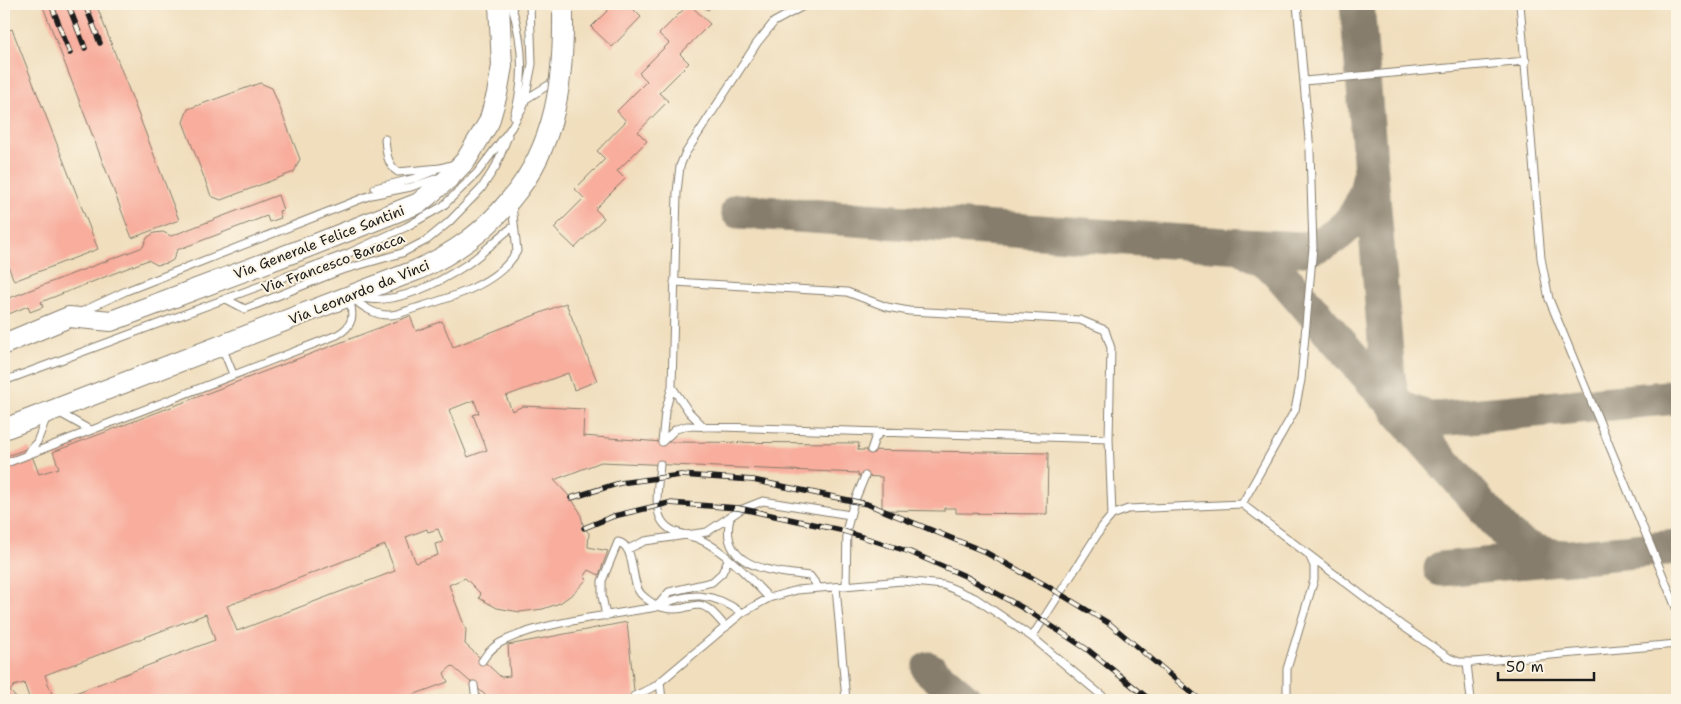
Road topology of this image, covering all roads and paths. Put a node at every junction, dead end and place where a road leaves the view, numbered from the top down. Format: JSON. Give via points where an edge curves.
{"nodes":[{"id":1,"x":499,"y":4,"type":"edge"},
{"id":2,"x":511,"y":4,"type":"edge"},
{"id":3,"x":530,"y":4,"type":"edge"},
{"id":4,"x":807,"y":4,"type":"edge"},
{"id":5,"x":1297,"y":4,"type":"edge"},
{"id":6,"x":1520,"y":4,"type":"edge"},
{"id":7,"x":564,"y":7,"type":"edge"},
{"id":8,"x":1526,"y":61,"type":"junction"},
{"id":9,"x":1304,"y":81,"type":"junction"},
{"id":10,"x":526,"y":99,"type":"junction"},
{"id":11,"x":511,"y":128,"type":"junction"},
{"id":12,"x":385,"y":139,"type":"dead end"},
{"id":13,"x":455,"y":165,"type":"junction"},
{"id":14,"x":375,"y":188,"type":"dead end"},
{"id":15,"x":511,"y":199,"type":"junction"},
{"id":16,"x":514,"y":226,"type":"junction"},
{"id":17,"x":674,"y":282,"type":"junction"},
{"id":18,"x":350,"y":296,"type":"junction"},
{"id":19,"x":226,"y":299,"type":"junction"},
{"id":20,"x":4,"y":344,"type":"edge"},
{"id":21,"x":222,"y":346,"type":"junction"},
{"id":22,"x":233,"y":374,"type":"junction"},
{"id":23,"x":4,"y":381,"type":"edge"},
{"id":24,"x":672,"y":387,"type":"junction"},
{"id":25,"x":51,"y":411,"type":"junction"},
{"id":26,"x":704,"y":427,"type":"junction"},
{"id":27,"x":4,"y":429,"type":"edge"},
{"id":28,"x":90,"y":430,"type":"junction"},
{"id":29,"x":881,"y":432,"type":"junction"},
{"id":30,"x":1109,"y":439,"type":"junction"},
{"id":31,"x":871,"y":450,"type":"dead end"},
{"id":32,"x":21,"y":457,"type":"junction"},
{"id":33,"x":4,"y":464,"type":"edge"},
{"id":34,"x":660,"y":464,"type":"dead end"},
{"id":35,"x":866,"y":476,"type":"dead end"},
{"id":36,"x":1242,"y":504,"type":"junction"},
{"id":37,"x":850,"y":515,"type":"junction"},
{"id":38,"x":1112,"y":515,"type":"junction"},
{"id":39,"x":730,"y":518,"type":"junction"},
{"id":40,"x":692,"y":536,"type":"junction"},
{"id":41,"x":628,"y":550,"type":"junction"},
{"id":42,"x":1305,"y":551,"type":"junction"},
{"id":43,"x":728,"y":560,"type":"junction"},
{"id":44,"x":846,"y":586,"type":"junction"},
{"id":45,"x":836,"y":587,"type":"junction"},
{"id":46,"x":819,"y":588,"type":"junction"},
{"id":47,"x":769,"y":598,"type":"junction"},
{"id":48,"x":656,"y":607,"type":"junction"},
{"id":49,"x":1677,"y":610,"type":"edge"},
{"id":50,"x":742,"y":613,"type":"junction"},
{"id":51,"x":606,"y":616,"type":"junction"},
{"id":52,"x":726,"y":626,"type":"junction"},
{"id":53,"x":1032,"y":637,"type":"junction"},
{"id":54,"x":1677,"y":644,"type":"edge"},
{"id":55,"x":482,"y":661,"type":"dead end"},
{"id":56,"x":1468,"y":663,"type":"junction"},
{"id":57,"x":660,"y":682,"type":"junction"},
{"id":58,"x":474,"y":686,"type":"dead end"},
{"id":59,"x":634,"y":696,"type":"dead end"},
{"id":60,"x":476,"y":700,"type":"edge"},
{"id":61,"x":662,"y":700,"type":"edge"},
{"id":62,"x":846,"y":700,"type":"edge"},
{"id":63,"x":1107,"y":700,"type":"edge"},
{"id":64,"x":1286,"y":700,"type":"edge"},
{"id":65,"x":1471,"y":700,"type":"edge"}],
"edges":[{"from":1,"to":13,"type":"main road","name":"Via Generale Felice Santini","via":[[502,59],[497,94],[489,122]]},
{"from":2,"to":11,"type":"lane","via":[[523,67]]},
{"from":3,"to":10,"type":"lane","name":"Via Francesco Baracca","via":[[532,64]]},
{"from":4,"to":17,"type":"lane","via":[[785,14],[765,32],[685,154],[678,179]]},
{"from":5,"to":9,"type":"lane"},
{"from":6,"to":8,"type":"lane"},
{"from":7,"to":10,"type":"lane","via":[[568,35],[565,72]]},
{"from":7,"to":15,"type":"main road","name":"Via Leonardo da Vinci","bridge":true,"via":[[561,77],[554,114],[536,161]]},
{"from":8,"to":9,"type":"lane"},
{"from":8,"to":49,"type":"lane","via":[[1542,258],[1549,299]]},
{"from":9,"to":36,"type":"lane","via":[[1310,151],[1312,247],[1309,307],[1298,398],[1289,423]]},
{"from":10,"to":11,"type":"lane","name":"Via Francesco Baracca"},
{"from":11,"to":19,"type":"lane","name":"Via Francesco Baracca","via":[[460,192],[427,216],[349,252]]},
{"from":11,"to":19,"type":"lane","name":"Via Francesco Baracca","via":[[496,166],[480,190],[427,240],[245,309]]},
{"from":12,"to":13,"type":"lane","via":[[392,169],[398,172]]},
{"from":13,"to":14,"type":"lane"},
{"from":13,"to":20,"type":"main road","name":"Via Generale Felice Santini","via":[[429,195],[395,214],[110,321],[69,318]]},
{"from":15,"to":16,"type":"lane"},
{"from":15,"to":18,"type":"main road","name":"Via Leonardo da Vinci","via":[[481,232],[448,255]]},
{"from":16,"to":18,"type":"lane","via":[[466,265],[438,281],[398,297],[379,300]]},
{"from":16,"to":18,"type":"lane","via":[[517,251],[513,257],[495,273],[457,296],[390,316],[360,306]]},
{"from":17,"to":24,"type":"lane"},
{"from":17,"to":30,"type":"lane","via":[[847,292],[887,307],[909,311],[1080,320],[1106,330],[1111,348]]},
{"from":18,"to":21,"type":"main road","name":"Via Leonardo da Vinci"},
{"from":18,"to":22,"type":"lane","via":[[354,312],[349,327],[342,333]]},
{"from":19,"to":23,"type":"lane","name":"Via Francesco Baracca"},
{"from":21,"to":22,"type":"lane"},
{"from":21,"to":25,"type":"main road","name":"Via Leonardo da Vinci"},
{"from":22,"to":28,"type":"lane"},
{"from":24,"to":26,"type":"lane","via":[[688,412]]},
{"from":24,"to":26,"type":"lane","via":[[662,442],[680,427]]},
{"from":25,"to":27,"type":"main road","name":"Via Leonardo da Vinci"},
{"from":25,"to":28,"type":"lane"},
{"from":25,"to":32,"type":"lane","via":[[37,442]]},
{"from":26,"to":29,"type":"lane"},
{"from":28,"to":32,"type":"lane"},
{"from":29,"to":30,"type":"lane"},
{"from":29,"to":31,"type":"lane"},
{"from":30,"to":38,"type":"lane"},
{"from":32,"to":33,"type":"lane"},
{"from":34,"to":40,"type":"lane","via":[[660,516],[673,531]]},
{"from":35,"to":37,"type":"lane"},
{"from":36,"to":38,"type":"lane","via":[[1128,510]]},
{"from":36,"to":42,"type":"lane"},
{"from":37,"to":39,"type":"lane","via":[[763,501]]},
{"from":37,"to":44,"type":"lane","via":[[845,546]]},
{"from":38,"to":53,"type":"lane"},
{"from":39,"to":40,"type":"lane","via":[[707,532]]},
{"from":39,"to":46,"type":"lane","via":[[729,540],[743,559],[759,569],[810,576]]},
{"from":40,"to":41,"type":"lane","via":[[645,541]]},
{"from":40,"to":43,"type":"lane"},
{"from":41,"to":48,"type":"lane","via":[[637,589]]},
{"from":41,"to":51,"type":"lane","via":[[623,543],[616,543],[602,581]]},
{"from":42,"to":56,"type":"lane","via":[[1449,658]]},
{"from":42,"to":64,"type":"lane","via":[[1313,562],[1314,580],[1287,668]]},
{"from":43,"to":47,"type":"lane"},
{"from":43,"to":48,"type":"lane","via":[[722,573],[712,582],[669,592]]},
{"from":44,"to":45,"type":"lane"},
{"from":44,"to":53,"type":"lane","via":[[902,581],[944,586],[974,598]]},
{"from":45,"to":46,"type":"lane"},
{"from":45,"to":62,"type":"lane"},
{"from":46,"to":47,"type":"lane"},
{"from":47,"to":50,"type":"lane"},
{"from":48,"to":50,"type":"lane","via":[[670,600],[700,595],[718,598]]},
{"from":48,"to":51,"type":"lane"},
{"from":48,"to":52,"type":"lane","via":[[674,609],[699,605],[707,608]]},
{"from":50,"to":52,"type":"lane"},
{"from":51,"to":55,"type":"lane","via":[[509,638],[491,650]]},
{"from":52,"to":57,"type":"lane"},
{"from":53,"to":63,"type":"lane"},
{"from":54,"to":56,"type":"lane"},
{"from":56,"to":65,"type":"lane"},
{"from":57,"to":59,"type":"lane","via":[[643,694]]},
{"from":57,"to":61,"type":"lane"},
{"from":58,"to":60,"type":"lane"}]}
